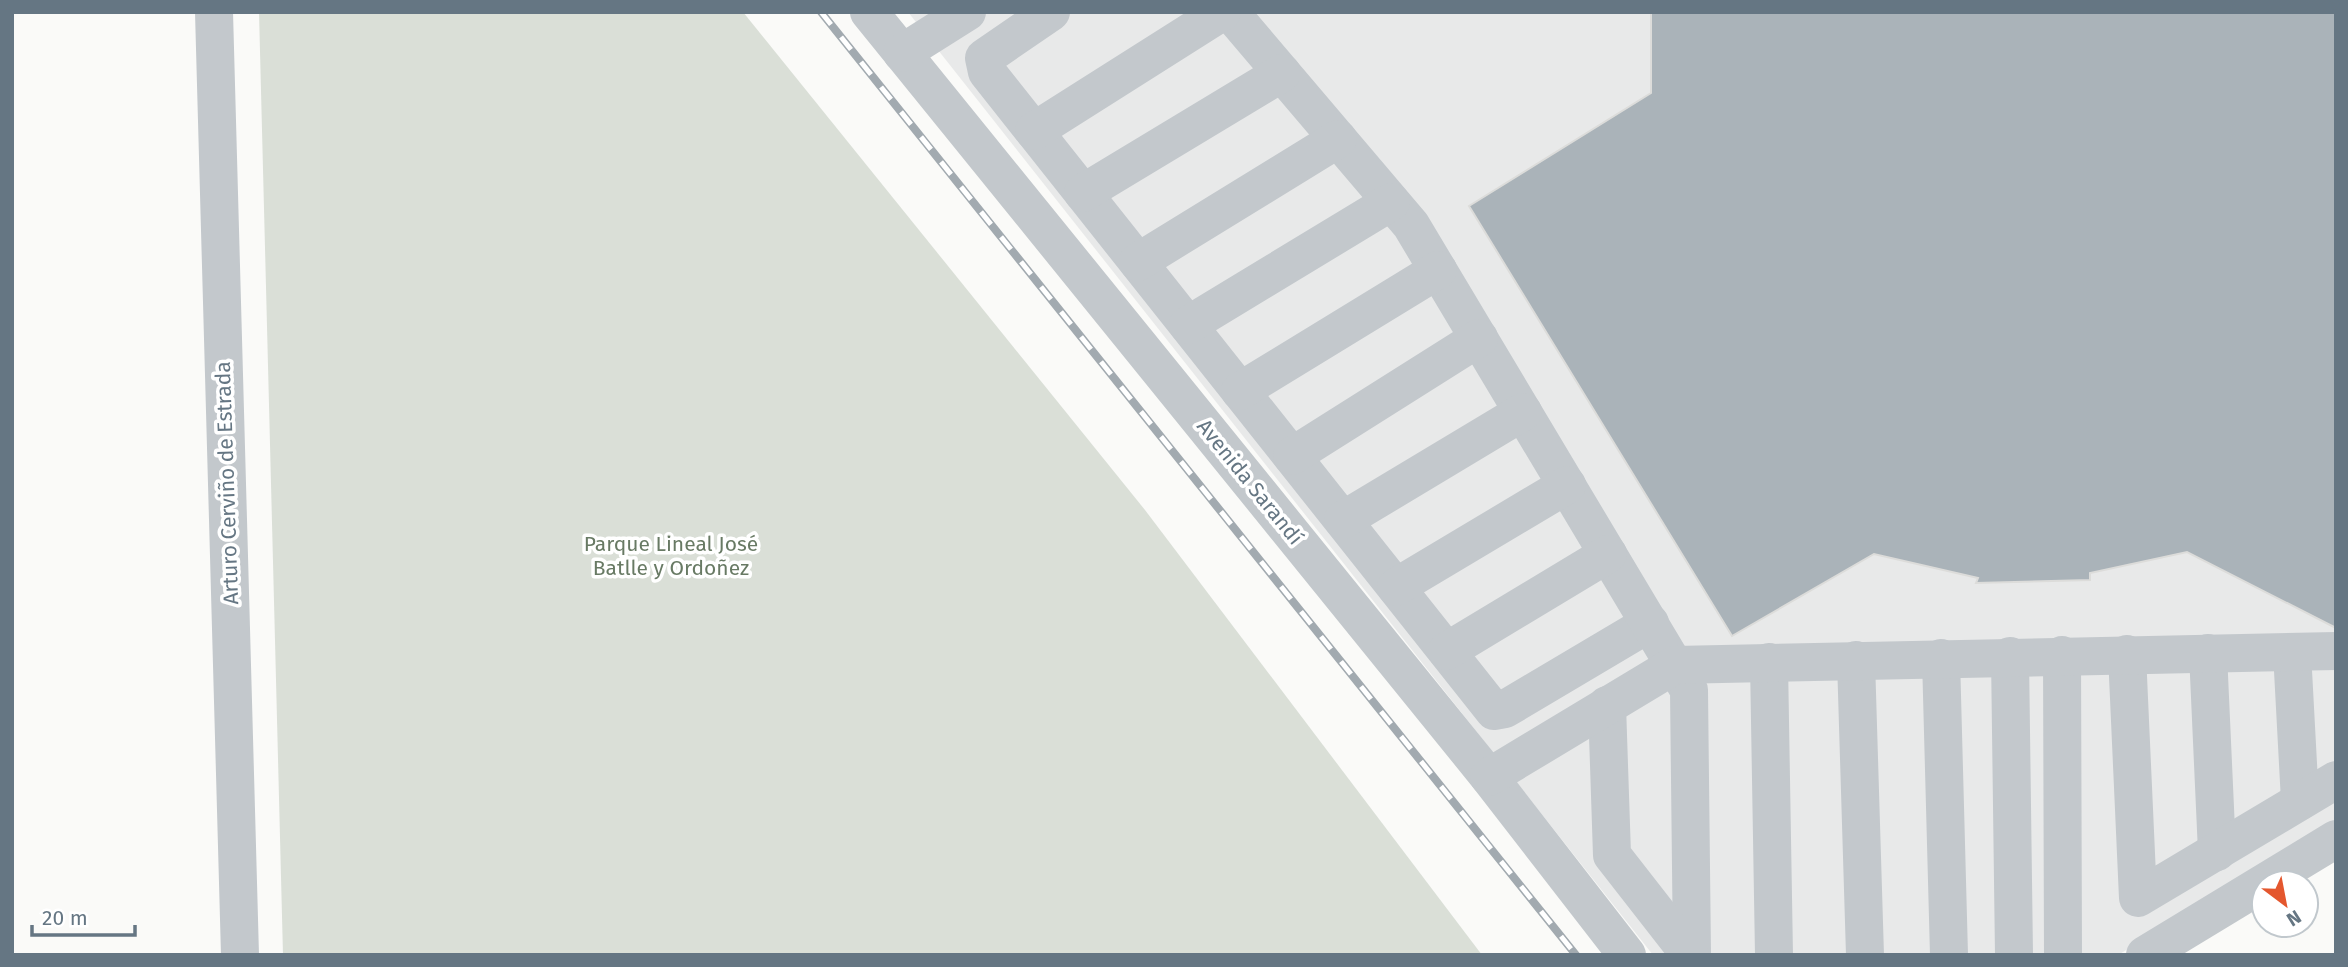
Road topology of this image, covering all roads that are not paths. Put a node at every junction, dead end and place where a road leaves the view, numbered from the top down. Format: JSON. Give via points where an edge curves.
{"nodes":[{"id":1,"x":214,"y":12,"type":"edge"},
{"id":2,"x":869,"y":12,"type":"edge"},
{"id":3,"x":967,"y":12,"type":"edge"},
{"id":4,"x":1051,"y":12,"type":"edge"},
{"id":5,"x":1222,"y":12,"type":"edge"},
{"id":6,"x":1230,"y":12,"type":"edge"},
{"id":7,"x":902,"y":53,"type":"junction"},
{"id":8,"x":1282,"y":73,"type":"junction"},
{"id":9,"x":1034,"y":131,"type":"junction"},
{"id":10,"x":1338,"y":139,"type":"junction"},
{"id":11,"x":1083,"y":193,"type":"junction"},
{"id":12,"x":1391,"y":202,"type":"junction"},
{"id":13,"x":1138,"y":262,"type":"junction"},
{"id":14,"x":1438,"y":270,"type":"junction"},
{"id":15,"x":1188,"y":326,"type":"junction"},
{"id":16,"x":1479,"y":338,"type":"junction"},
{"id":17,"x":1240,"y":391,"type":"junction"},
{"id":18,"x":1523,"y":412,"type":"junction"},
{"id":19,"x":1292,"y":456,"type":"junction"},
{"id":20,"x":1567,"y":485,"type":"junction"},
{"id":21,"x":1343,"y":520,"type":"junction"},
{"id":22,"x":1608,"y":554,"type":"junction"},
{"id":23,"x":1396,"y":587,"type":"junction"},
{"id":24,"x":1650,"y":622,"type":"junction"},
{"id":25,"x":1447,"y":651,"type":"junction"},
{"id":26,"x":2336,"y":651,"type":"edge"},
{"id":27,"x":2292,"y":652,"type":"junction"},
{"id":28,"x":2208,"y":653,"type":"junction"},
{"id":29,"x":2127,"y":654,"type":"junction"},
{"id":30,"x":2062,"y":655,"type":"junction"},
{"id":31,"x":2010,"y":656,"type":"junction"},
{"id":32,"x":1941,"y":658,"type":"junction"},
{"id":33,"x":1856,"y":660,"type":"junction"},
{"id":34,"x":1769,"y":662,"type":"junction"},
{"id":35,"x":1675,"y":664,"type":"junction"},
{"id":36,"x":1607,"y":705,"type":"junction"},
{"id":37,"x":1489,"y":777,"type":"junction"},
{"id":38,"x":2336,"y":780,"type":"edge"},
{"id":39,"x":2301,"y":800,"type":"junction"},
{"id":40,"x":2336,"y":839,"type":"edge"},
{"id":41,"x":2217,"y":852,"type":"junction"},
{"id":42,"x":240,"y":955,"type":"edge"},
{"id":43,"x":1627,"y":955,"type":"edge"},
{"id":44,"x":1691,"y":955,"type":"edge"},
{"id":45,"x":1774,"y":955,"type":"edge"},
{"id":46,"x":1865,"y":955,"type":"edge"},
{"id":47,"x":1949,"y":955,"type":"edge"},
{"id":48,"x":2014,"y":955,"type":"edge"},
{"id":49,"x":2063,"y":955,"type":"edge"},
{"id":50,"x":2145,"y":955,"type":"edge"}],
"edges":[{"from":1,"to":42,"type":"street","name":"Arturo Cerviño de Estrada"},
{"from":2,"to":7,"type":"street","name":"Avenida Sarandí"},
{"from":3,"to":7,"type":"street"},
{"from":4,"to":9,"type":"street","via":[[984,58],[987,72]]},
{"from":5,"to":9,"type":"street"},
{"from":6,"to":8,"type":"street"},
{"from":7,"to":37,"type":"street","name":"Avenida Sarandí"},
{"from":8,"to":10,"type":"street"},
{"from":8,"to":11,"type":"street"},
{"from":9,"to":11,"type":"street"},
{"from":10,"to":12,"type":"street"},
{"from":10,"to":13,"type":"street"},
{"from":11,"to":13,"type":"street"},
{"from":12,"to":14,"type":"street"},
{"from":12,"to":15,"type":"street"},
{"from":13,"to":15,"type":"street"},
{"from":14,"to":16,"type":"street"},
{"from":14,"to":17,"type":"street"},
{"from":15,"to":17,"type":"street"},
{"from":16,"to":18,"type":"street"},
{"from":16,"to":19,"type":"street"},
{"from":17,"to":19,"type":"street"},
{"from":18,"to":20,"type":"street"},
{"from":18,"to":21,"type":"street"},
{"from":19,"to":21,"type":"street"},
{"from":20,"to":22,"type":"street"},
{"from":20,"to":23,"type":"street"},
{"from":21,"to":23,"type":"street"},
{"from":22,"to":24,"type":"street"},
{"from":22,"to":25,"type":"street"},
{"from":23,"to":25,"type":"street"},
{"from":24,"to":25,"type":"street","via":[[1505,709],[1494,711]]},
{"from":24,"to":35,"type":"street"},
{"from":26,"to":27,"type":"street"},
{"from":27,"to":28,"type":"street"},
{"from":27,"to":39,"type":"street"},
{"from":28,"to":29,"type":"street"},
{"from":28,"to":41,"type":"street"},
{"from":29,"to":30,"type":"street"},
{"from":29,"to":41,"type":"street","via":[[2138,898]]},
{"from":30,"to":31,"type":"street"},
{"from":30,"to":49,"type":"street"},
{"from":31,"to":32,"type":"street"},
{"from":31,"to":48,"type":"street"},
{"from":32,"to":33,"type":"street"},
{"from":32,"to":47,"type":"street"},
{"from":33,"to":34,"type":"street"},
{"from":33,"to":46,"type":"street"},
{"from":34,"to":35,"type":"street"},
{"from":34,"to":45,"type":"street"},
{"from":35,"to":36,"type":"street"},
{"from":35,"to":44,"type":"street","via":[[1689,690]]},
{"from":36,"to":37,"type":"street"},
{"from":36,"to":44,"type":"street","via":[[1612,855]]},
{"from":37,"to":43,"type":"street","name":"Avenida Sarandí"},
{"from":38,"to":39,"type":"street"},
{"from":39,"to":41,"type":"street"},
{"from":40,"to":50,"type":"street"}]}
